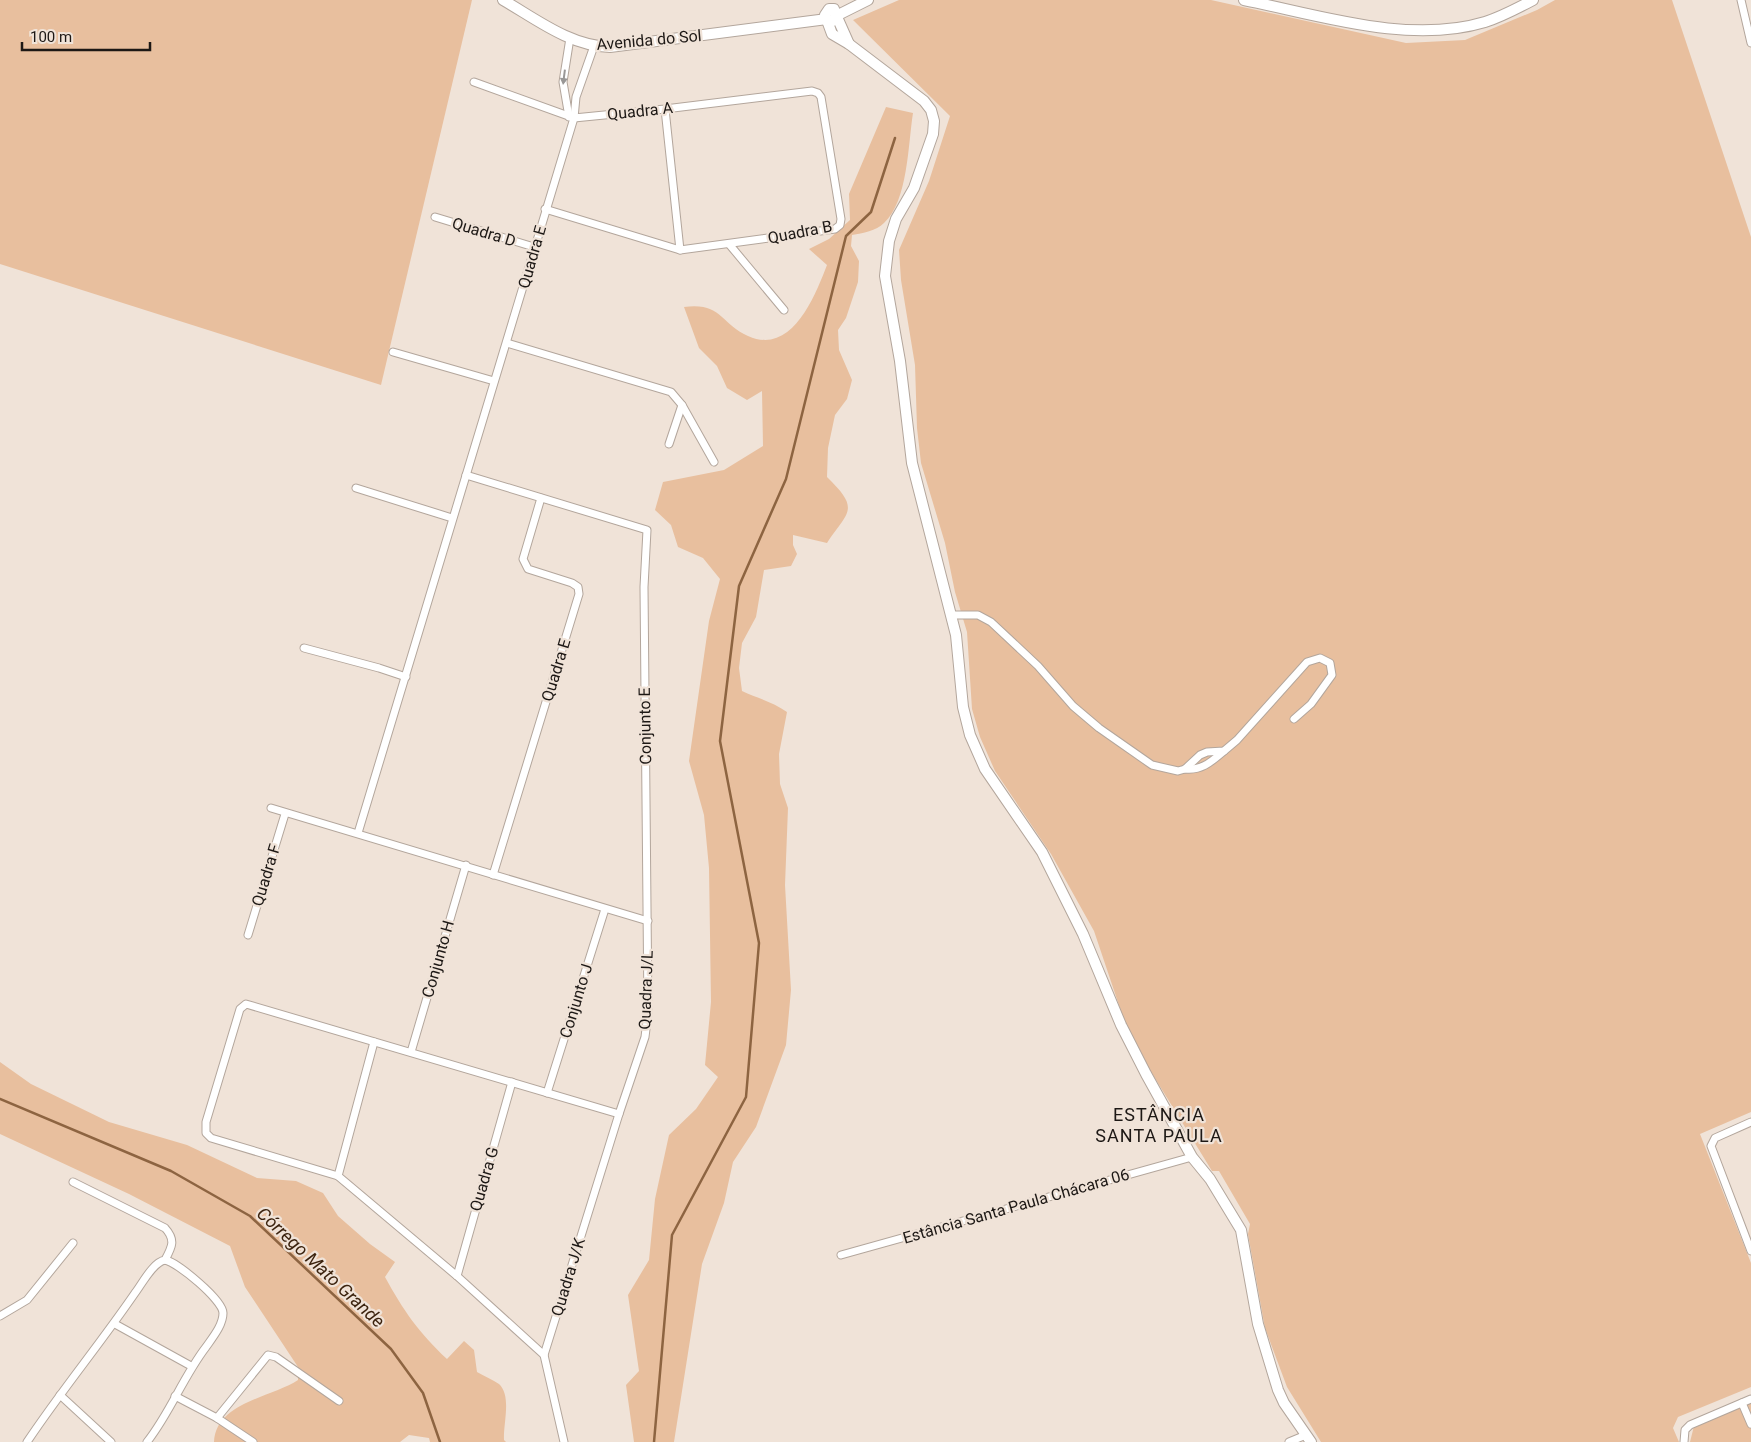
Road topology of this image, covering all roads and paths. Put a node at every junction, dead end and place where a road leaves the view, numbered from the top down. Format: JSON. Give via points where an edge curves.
{"nodes":[{"id":1,"x":503,"y":0,"type":"edge"},
{"id":2,"x":863,"y":0,"type":"edge"},
{"id":3,"x":868,"y":0,"type":"edge"},
{"id":4,"x":1244,"y":0,"type":"edge"},
{"id":5,"x":1533,"y":0,"type":"edge"},
{"id":6,"x":1741,"y":0,"type":"edge"},
{"id":7,"x":831,"y":15,"type":"junction"},
{"id":8,"x":570,"y":38,"type":"junction"},
{"id":9,"x":1751,"y":43,"type":"edge"},
{"id":10,"x":594,"y":46,"type":"junction"},
{"id":11,"x":474,"y":82,"type":"dead end"},
{"id":12,"x":812,"y":91,"type":"joint"},
{"id":13,"x":664,"y":110,"type":"junction"},
{"id":14,"x":571,"y":119,"type":"junction"},
{"id":15,"x":546,"y":209,"type":"junction"},
{"id":16,"x":435,"y":217,"type":"dead end"},
{"id":17,"x":729,"y":244,"type":"junction"},
{"id":18,"x":534,"y":248,"type":"junction"},
{"id":19,"x":680,"y":250,"type":"junction"},
{"id":20,"x":784,"y":310,"type":"dead end"},
{"id":21,"x":507,"y":343,"type":"junction"},
{"id":22,"x":393,"y":352,"type":"dead end"},
{"id":23,"x":494,"y":381,"type":"junction"},
{"id":24,"x":682,"y":405,"type":"junction"},
{"id":25,"x":669,"y":444,"type":"dead end"},
{"id":26,"x":714,"y":462,"type":"dead end"},
{"id":27,"x":466,"y":475,"type":"junction"},
{"id":28,"x":356,"y":488,"type":"dead end"},
{"id":29,"x":541,"y":498,"type":"junction"},
{"id":30,"x":452,"y":518,"type":"junction"},
{"id":31,"x":950,"y":615,"type":"junction"},
{"id":32,"x":304,"y":648,"type":"dead end"},
{"id":33,"x":406,"y":677,"type":"junction"},
{"id":34,"x":1294,"y":719,"type":"dead end"},
{"id":35,"x":1224,"y":751,"type":"junction"},
{"id":36,"x":1185,"y":769,"type":"junction"},
{"id":37,"x":272,"y":808,"type":"dead end"},
{"id":38,"x":285,"y":814,"type":"junction"},
{"id":39,"x":358,"y":833,"type":"junction"},
{"id":40,"x":466,"y":866,"type":"junction"},
{"id":41,"x":493,"y":875,"type":"junction"},
{"id":42,"x":605,"y":909,"type":"junction"},
{"id":43,"x":648,"y":922,"type":"junction"},
{"id":44,"x":248,"y":936,"type":"dead end"},
{"id":45,"x":374,"y":1042,"type":"junction"},
{"id":46,"x":410,"y":1052,"type":"junction"},
{"id":47,"x":512,"y":1082,"type":"junction"},
{"id":48,"x":547,"y":1093,"type":"junction"},
{"id":49,"x":619,"y":1114,"type":"junction"},
{"id":50,"x":1751,"y":1122,"type":"edge"},
{"id":51,"x":1192,"y":1157,"type":"junction"},
{"id":52,"x":338,"y":1176,"type":"junction"},
{"id":53,"x":73,"y":1182,"type":"dead end"},
{"id":54,"x":73,"y":1243,"type":"dead end"},
{"id":55,"x":1751,"y":1251,"type":"edge"},
{"id":56,"x":840,"y":1255,"type":"dead end"},
{"id":57,"x":165,"y":1260,"type":"junction"},
{"id":58,"x":457,"y":1276,"type":"junction"},
{"id":59,"x":0,"y":1316,"type":"edge"},
{"id":60,"x":116,"y":1324,"type":"junction"},
{"id":61,"x":544,"y":1355,"type":"junction"},
{"id":62,"x":191,"y":1366,"type":"junction"},
{"id":63,"x":60,"y":1395,"type":"junction"},
{"id":64,"x":175,"y":1396,"type":"junction"},
{"id":65,"x":1751,"y":1399,"type":"edge"},
{"id":66,"x":339,"y":1402,"type":"dead end"},
{"id":67,"x":1742,"y":1403,"type":"junction"},
{"id":68,"x":217,"y":1418,"type":"junction"},
{"id":69,"x":1751,"y":1424,"type":"edge"},
{"id":70,"x":1309,"y":1438,"type":"edge"},
{"id":71,"x":242,"y":1439,"type":"edge"},
{"id":72,"x":27,"y":1442,"type":"edge"},
{"id":73,"x":111,"y":1442,"type":"edge"},
{"id":74,"x":147,"y":1442,"type":"edge"},
{"id":75,"x":253,"y":1442,"type":"edge"},
{"id":76,"x":564,"y":1442,"type":"edge"},
{"id":77,"x":1289,"y":1442,"type":"edge"},
{"id":78,"x":1684,"y":1442,"type":"edge"}],
"edges":[{"from":1,"to":8,"type":"street","name":"Avenida do Sol"},
{"from":2,"to":7,"type":"street","name":"Avenida do Sol"},
{"from":3,"to":7,"type":"street","name":"Avenida do Sol"},
{"from":4,"to":5,"type":"street","via":[[1363,24],[1440,31],[1485,22]]},
{"from":6,"to":9,"type":"street"},
{"from":7,"to":10,"type":"street","name":"Avenida do Sol","via":[[704,36]]},
{"from":7,"to":31,"type":"street","via":[[832,34],[924,100],[934,121],[933,134],[914,188],[896,219],[888,241],[885,276],[912,464]]},
{"from":8,"to":10,"type":"street","name":"Avenida do Sol"},
{"from":8,"to":14,"type":"street","one_way":true,"via":[[563,82]]},
{"from":10,"to":14,"type":"street","name":"Quadra E"},
{"from":11,"to":14,"type":"street","name":"Quadra A"},
{"from":12,"to":13,"type":"street","name":"Quadra A"},
{"from":12,"to":17,"type":"street","name":"Quadra B","via":[[821,97],[840,224],[835,229]]},
{"from":13,"to":14,"type":"street","name":"Quadra A"},
{"from":13,"to":19,"type":"street"},
{"from":14,"to":15,"type":"street","name":"Quadra E"},
{"from":15,"to":18,"type":"street","name":"Quadra E"},
{"from":15,"to":19,"type":"street","name":"Quadra B"},
{"from":16,"to":18,"type":"street","name":"Quadra D"},
{"from":17,"to":19,"type":"street","name":"Quadra B"},
{"from":17,"to":20,"type":"street"},
{"from":18,"to":21,"type":"street","name":"Quadra E"},
{"from":21,"to":23,"type":"street","name":"Quadra E"},
{"from":21,"to":24,"type":"street","via":[[671,392]]},
{"from":22,"to":23,"type":"street"},
{"from":23,"to":27,"type":"street","name":"Quadra E"},
{"from":24,"to":25,"type":"street"},
{"from":24,"to":26,"type":"street"},
{"from":27,"to":29,"type":"street"},
{"from":27,"to":30,"type":"street","name":"Quadra E"},
{"from":28,"to":30,"type":"street"},
{"from":29,"to":41,"type":"street","name":"Quadra E","via":[[524,564],[528,569],[572,583],[578,587],[579,594]]},
{"from":29,"to":43,"type":"street","name":"Conjunto E","via":[[647,530],[644,587]]},
{"from":30,"to":33,"type":"street","name":"Quadra E"},
{"from":31,"to":36,"type":"street","via":[[978,615],[991,622],[1038,666],[1073,706],[1099,728],[1152,765],[1178,771]]},
{"from":31,"to":51,"type":"street","via":[[961,672],[963,706],[970,735],[985,769],[1042,852],[1083,934],[1121,1025]]},
{"from":32,"to":33,"type":"street"},
{"from":33,"to":39,"type":"street","name":"Quadra E"},
{"from":34,"to":35,"type":"street","via":[[1311,704],[1332,675],[1330,663],[1320,658],[1307,662]]},
{"from":35,"to":36,"type":"street","via":[[1204,766]]},
{"from":35,"to":36,"type":"street","via":[[1200,755]]},
{"from":37,"to":38,"type":"street"},
{"from":38,"to":39,"type":"street"},
{"from":38,"to":44,"type":"street","name":"Quadra F"},
{"from":39,"to":40,"type":"street"},
{"from":40,"to":41,"type":"street"},
{"from":40,"to":46,"type":"street","name":"Conjunto H"},
{"from":41,"to":42,"type":"street"},
{"from":42,"to":43,"type":"street"},
{"from":42,"to":48,"type":"street","name":"Conjunto J"},
{"from":43,"to":49,"type":"street","name":"Quadra J/L","via":[[645,1037]]},
{"from":45,"to":46,"type":"street"},
{"from":45,"to":52,"type":"street"},
{"from":45,"to":52,"type":"street","via":[[246,1004],[240,1009],[206,1122],[206,1133],[211,1138]]},
{"from":46,"to":47,"type":"street"},
{"from":47,"to":48,"type":"street"},
{"from":47,"to":58,"type":"street","name":"Quadra G"},
{"from":48,"to":49,"type":"street"},
{"from":49,"to":61,"type":"street","name":"Quadra J/K"},
{"from":50,"to":55,"type":"street","via":[[1715,1138],[1711,1146]]},
{"from":51,"to":56,"type":"street","name":"Estância Santa Paula Chácara 06"},
{"from":51,"to":70,"type":"street","via":[[1214,1185],[1241,1230],[1258,1324],[1278,1390]]},
{"from":52,"to":58,"type":"street"},
{"from":53,"to":57,"type":"street","via":[[165,1228],[172,1235],[173,1244]]},
{"from":54,"to":59,"type":"street","via":[[27,1300]]},
{"from":57,"to":60,"type":"street","via":[[159,1261],[143,1281]]},
{"from":57,"to":62,"type":"street","via":[[205,1289],[223,1310],[216,1331]]},
{"from":58,"to":61,"type":"street"},
{"from":60,"to":62,"type":"street"},
{"from":60,"to":63,"type":"street"},
{"from":61,"to":76,"type":"street"},
{"from":62,"to":64,"type":"street"},
{"from":63,"to":72,"type":"street"},
{"from":63,"to":73,"type":"street"},
{"from":64,"to":68,"type":"street"},
{"from":64,"to":74,"type":"street"},
{"from":65,"to":67,"type":"street"},
{"from":66,"to":68,"type":"street","via":[[276,1357],[268,1355]]},
{"from":67,"to":69,"type":"street"},
{"from":67,"to":78,"type":"street","via":[[1690,1425],[1685,1430]]},
{"from":68,"to":71,"type":"street"},
{"from":70,"to":77,"type":"street"},
{"from":71,"to":75,"type":"street"}]}
